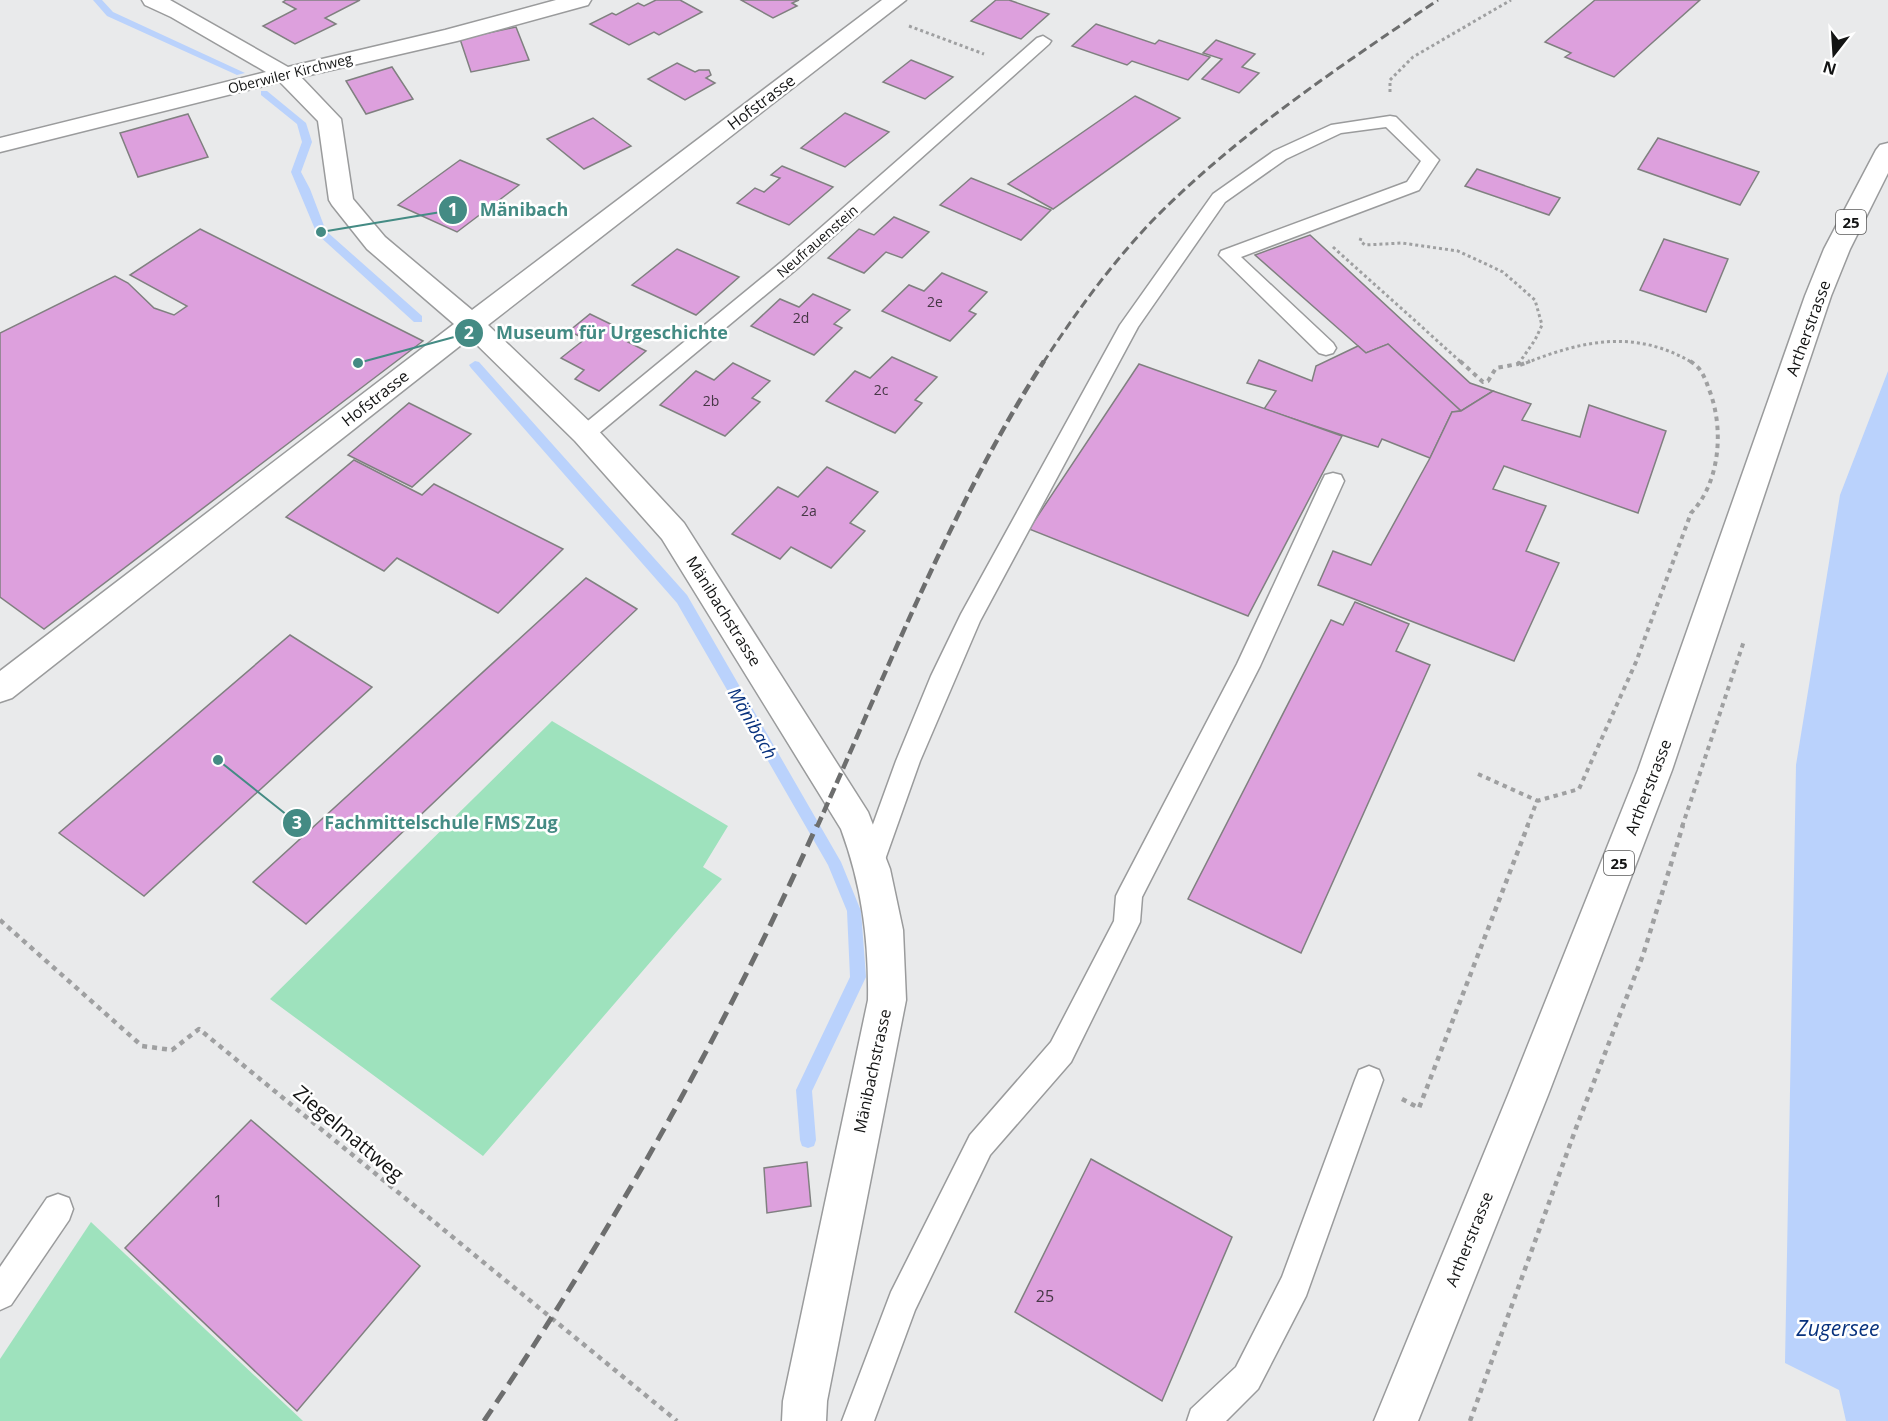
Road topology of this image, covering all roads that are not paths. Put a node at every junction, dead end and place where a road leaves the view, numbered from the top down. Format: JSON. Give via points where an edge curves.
{"nodes":[{"id":1,"x":153,"y":0,"type":"edge"},
{"id":2,"x":580,"y":0,"type":"edge"},
{"id":3,"x":897,"y":11,"type":"edge"},
{"id":4,"x":1043,"y":41,"type":"dead end"},
{"id":5,"x":285,"y":74,"type":"junction"},
{"id":6,"x":0,"y":145,"type":"edge"},
{"id":7,"x":1888,"y":150,"type":"edge"},
{"id":8,"x":471,"y":324,"type":"junction"},
{"id":9,"x":1326,"y":348,"type":"dead end"},
{"id":10,"x":585,"y":434,"type":"junction"},
{"id":11,"x":1333,"y":481,"type":"dead end"},
{"id":12,"x":0,"y":689,"type":"edge"},
{"id":13,"x":872,"y":863,"type":"junction"},
{"id":14,"x":1368,"y":1080,"type":"road end"},
{"id":15,"x":58,"y":1209,"type":"dead end"},
{"id":16,"x":0,"y":1294,"type":"edge"},
{"id":17,"x":804,"y":1421,"type":"edge"},
{"id":18,"x":858,"y":1421,"type":"edge"},
{"id":19,"x":1203,"y":1421,"type":"edge"},
{"id":20,"x":1396,"y":1421,"type":"edge"}],
"edges":[{"from":1,"to":5,"type":"street","name":"Mänibachstrasse"},
{"from":2,"to":5,"type":"street","name":"Oberwiler Kirchweg","via":[[449,36]]},
{"from":3,"to":8,"type":"street","name":"Hofstrasse"},
{"from":4,"to":10,"type":"lane","name":"Neufrauenstein","via":[[792,263]]},
{"from":5,"to":6,"type":"street","name":"Oberwiler Kirchweg"},
{"from":5,"to":8,"type":"street","name":"Mänibachstrasse","via":[[329,119],[341,200],[376,243]]},
{"from":7,"to":20,"type":"street","name":"Artherstrasse","number":"25","via":[[1852,218],[1818,296],[1655,770]]},
{"from":8,"to":10,"type":"street","name":"Mänibachstrasse"},
{"from":8,"to":12,"type":"street","name":"Hofstrasse"},
{"from":9,"to":13,"type":"lane","via":[[1228,255],[1413,186],[1430,160],[1390,121],[1337,129],[1280,155],[1219,198],[1130,325],[969,620],[908,761]]},
{"from":10,"to":13,"type":"street","name":"Mänibachstrasse","via":[[673,531],[835,787],[856,823]]},
{"from":11,"to":18,"type":"lane","via":[[1248,666],[1128,896],[1127,922],[1062,1052],[980,1145],[902,1303]]},
{"from":13,"to":17,"type":"street","name":"Mänibachstrasse","via":[[885,917],[887,1000]]},
{"from":14,"to":19,"type":"lane","via":[[1295,1285],[1247,1378]]},
{"from":15,"to":16,"type":"lane"}]}
